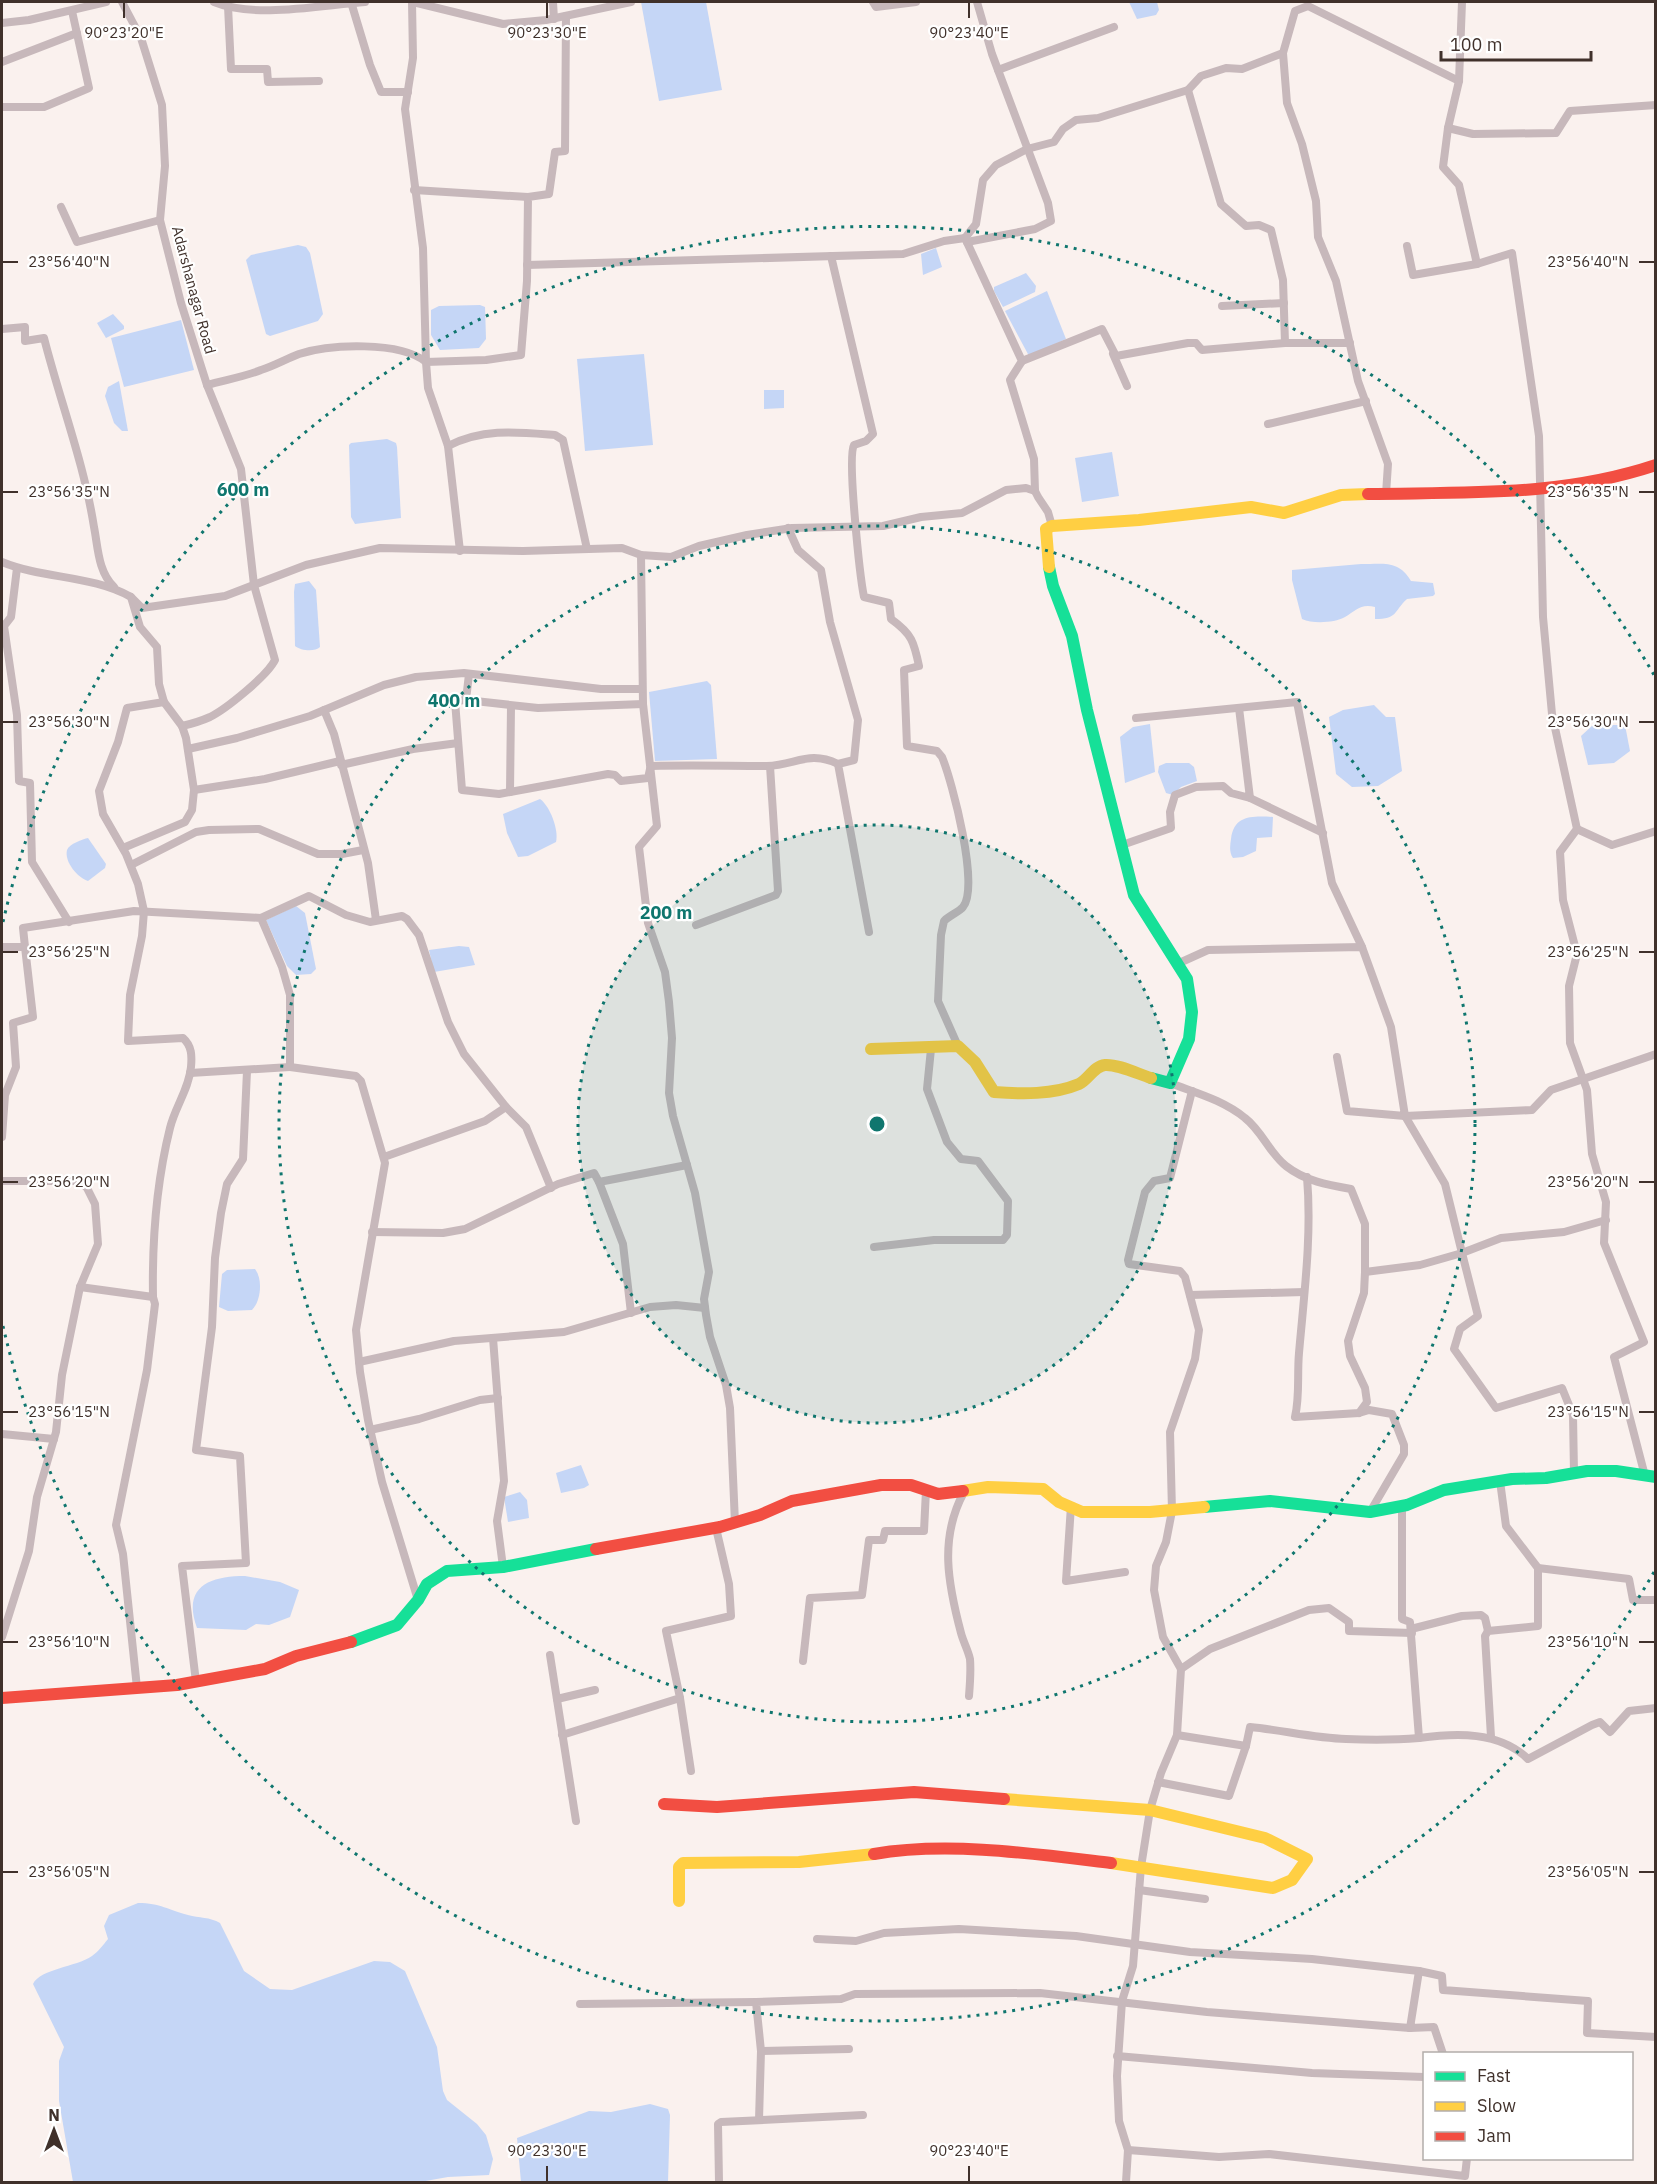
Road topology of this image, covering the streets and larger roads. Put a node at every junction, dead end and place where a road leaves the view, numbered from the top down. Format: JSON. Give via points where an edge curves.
{"nodes":[{"id":1,"x":106,"y":2,"type":"edge"},
{"id":2,"x":122,"y":2,"type":"edge"},
{"id":3,"x":214,"y":2,"type":"edge"},
{"id":4,"x":351,"y":2,"type":"edge"},
{"id":5,"x":365,"y":2,"type":"edge"},
{"id":6,"x":413,"y":2,"type":"edge"},
{"id":7,"x":553,"y":2,"type":"edge"},
{"id":8,"x":631,"y":2,"type":"edge"},
{"id":9,"x":873,"y":2,"type":"edge"},
{"id":10,"x":916,"y":2,"type":"edge"},
{"id":11,"x":977,"y":2,"type":"edge"},
{"id":12,"x":1462,"y":2,"type":"edge"},
{"id":13,"x":228,"y":6,"type":"junction"},
{"id":14,"x":72,"y":11,"type":"junction"},
{"id":15,"x":566,"y":16,"type":"junction"},
{"id":16,"x":555,"y":19,"type":"junction"},
{"id":17,"x":2,"y":23,"type":"edge"},
{"id":18,"x":1114,"y":27,"type":"dead end"},
{"id":19,"x":77,"y":33,"type":"junction"},
{"id":20,"x":1283,"y":53,"type":"junction"},
{"id":21,"x":2,"y":62,"type":"edge"},
{"id":22,"x":998,"y":70,"type":"junction"},
{"id":23,"x":319,"y":81,"type":"dead end"},
{"id":24,"x":1460,"y":81,"type":"junction"},
{"id":25,"x":1188,"y":90,"type":"junction"},
{"id":26,"x":408,"y":92,"type":"junction"},
{"id":27,"x":1656,"y":105,"type":"edge"},
{"id":28,"x":2,"y":107,"type":"edge"},
{"id":29,"x":1448,"y":128,"type":"junction"},
{"id":30,"x":1027,"y":148,"type":"junction"},
{"id":31,"x":414,"y":190,"type":"junction"},
{"id":32,"x":528,"y":197,"type":"junction"},
{"id":33,"x":61,"y":207,"type":"dead end"},
{"id":34,"x":160,"y":220,"type":"junction"},
{"id":35,"x":966,"y":240,"type":"junction"},
{"id":36,"x":1407,"y":246,"type":"dead end"},
{"id":37,"x":831,"y":256,"type":"junction"},
{"id":38,"x":1477,"y":264,"type":"junction"},
{"id":39,"x":527,"y":266,"type":"junction"},
{"id":40,"x":1284,"y":303,"type":"junction"},
{"id":41,"x":1222,"y":306,"type":"dead end"},
{"id":42,"x":1102,"y":328,"type":"junction"},
{"id":43,"x":2,"y":329,"type":"edge"},
{"id":44,"x":1285,"y":343,"type":"junction"},
{"id":45,"x":1350,"y":343,"type":"junction"},
{"id":46,"x":1022,"y":361,"type":"junction"},
{"id":47,"x":426,"y":362,"type":"junction"},
{"id":48,"x":207,"y":385,"type":"junction"},
{"id":49,"x":1127,"y":386,"type":"dead end"},
{"id":50,"x":1366,"y":401,"type":"junction"},
{"id":51,"x":1268,"y":424,"type":"dead end"},
{"id":52,"x":448,"y":446,"type":"junction"},
{"id":53,"x":1656,"y":465,"type":"edge"},
{"id":54,"x":1035,"y":491,"type":"junction"},
{"id":55,"x":1540,"y":491,"type":"junction"},
{"id":56,"x":1386,"y":494,"type":"junction"},
{"id":57,"x":1052,"y":526,"type":"junction"},
{"id":58,"x":855,"y":527,"type":"junction"},
{"id":59,"x":788,"y":528,"type":"junction"},
{"id":60,"x":587,"y":549,"type":"junction"},
{"id":61,"x":460,"y":551,"type":"junction"},
{"id":62,"x":641,"y":555,"type":"junction"},
{"id":63,"x":2,"y":562,"type":"edge"},
{"id":64,"x":17,"y":568,"type":"junction"},
{"id":65,"x":254,"y":585,"type":"junction"},
{"id":66,"x":114,"y":587,"type":"junction"},
{"id":67,"x":131,"y":597,"type":"junction"},
{"id":68,"x":469,"y":674,"type":"junction"},
{"id":69,"x":642,"y":689,"type":"junction"},
{"id":70,"x":466,"y":700,"type":"junction"},
{"id":71,"x":164,"y":702,"type":"junction"},
{"id":72,"x":643,"y":704,"type":"junction"},
{"id":73,"x":511,"y":706,"type":"junction"},
{"id":74,"x":1239,"y":708,"type":"junction"},
{"id":75,"x":324,"y":710,"type":"junction"},
{"id":76,"x":1136,"y":718,"type":"dead end"},
{"id":77,"x":182,"y":726,"type":"junction"},
{"id":78,"x":458,"y":743,"type":"junction"},
{"id":79,"x":188,"y":749,"type":"junction"},
{"id":80,"x":341,"y":763,"type":"junction"},
{"id":81,"x":651,"y":763,"type":"junction"},
{"id":82,"x":838,"y":764,"type":"junction"},
{"id":83,"x":770,"y":766,"type":"junction"},
{"id":84,"x":194,"y":790,"type":"junction"},
{"id":85,"x":510,"y":792,"type":"junction"},
{"id":86,"x":1250,"y":798,"type":"junction"},
{"id":87,"x":1577,"y":829,"type":"junction"},
{"id":88,"x":1656,"y":831,"type":"edge"},
{"id":89,"x":1323,"y":833,"type":"junction"},
{"id":90,"x":1122,"y":845,"type":"junction"},
{"id":91,"x":123,"y":849,"type":"junction"},
{"id":92,"x":363,"y":850,"type":"junction"},
{"id":93,"x":131,"y":865,"type":"junction"},
{"id":94,"x":144,"y":911,"type":"junction"},
{"id":95,"x":261,"y":918,"type":"junction"},
{"id":96,"x":376,"y":920,"type":"junction"},
{"id":97,"x":69,"y":921,"type":"junction"},
{"id":98,"x":696,"y":925,"type":"dead end"},
{"id":99,"x":869,"y":932,"type":"dead end"},
{"id":100,"x":2,"y":947,"type":"edge"},
{"id":101,"x":25,"y":947,"type":"junction"},
{"id":102,"x":1362,"y":947,"type":"junction"},
{"id":103,"x":1177,"y":964,"type":"junction"},
{"id":104,"x":958,"y":1046,"type":"junction"},
{"id":105,"x":871,"y":1049,"type":"dead end"},
{"id":106,"x":931,"y":1049,"type":"junction"},
{"id":107,"x":1656,"y":1054,"type":"edge"},
{"id":108,"x":1337,"y":1058,"type":"dead end"},
{"id":109,"x":290,"y":1067,"type":"junction"},
{"id":110,"x":247,"y":1071,"type":"junction"},
{"id":111,"x":190,"y":1073,"type":"junction"},
{"id":112,"x":1583,"y":1078,"type":"junction"},
{"id":113,"x":1170,"y":1083,"type":"junction"},
{"id":114,"x":1192,"y":1091,"type":"junction"},
{"id":115,"x":506,"y":1107,"type":"junction"},
{"id":116,"x":1405,"y":1116,"type":"junction"},
{"id":117,"x":2,"y":1137,"type":"edge"},
{"id":118,"x":384,"y":1157,"type":"junction"},
{"id":119,"x":687,"y":1165,"type":"junction"},
{"id":120,"x":1307,"y":1177,"type":"junction"},
{"id":121,"x":2,"y":1181,"type":"edge"},
{"id":122,"x":599,"y":1182,"type":"junction"},
{"id":123,"x":551,"y":1188,"type":"junction"},
{"id":124,"x":1606,"y":1220,"type":"junction"},
{"id":125,"x":372,"y":1233,"type":"junction"},
{"id":126,"x":874,"y":1247,"type":"dead end"},
{"id":127,"x":1462,"y":1253,"type":"junction"},
{"id":128,"x":1365,"y":1272,"type":"junction"},
{"id":129,"x":80,"y":1287,"type":"junction"},
{"id":130,"x":1304,"y":1292,"type":"junction"},
{"id":131,"x":1190,"y":1295,"type":"junction"},
{"id":132,"x":153,"y":1297,"type":"junction"},
{"id":133,"x":705,"y":1308,"type":"junction"},
{"id":134,"x":631,"y":1313,"type":"junction"},
{"id":135,"x":494,"y":1338,"type":"junction"},
{"id":136,"x":359,"y":1362,"type":"junction"},
{"id":137,"x":498,"y":1398,"type":"junction"},
{"id":138,"x":1359,"y":1413,"type":"junction"},
{"id":139,"x":370,"y":1430,"type":"junction"},
{"id":140,"x":2,"y":1434,"type":"edge"},
{"id":141,"x":54,"y":1439,"type":"junction"},
{"id":142,"x":1574,"y":1473,"type":"junction"},
{"id":143,"x":1650,"y":1476,"type":"edge"},
{"id":144,"x":1500,"y":1481,"type":"junction"},
{"id":145,"x":926,"y":1490,"type":"junction"},
{"id":146,"x":964,"y":1492,"type":"junction"},
{"id":147,"x":1071,"y":1506,"type":"junction"},
{"id":148,"x":1402,"y":1506,"type":"junction"},
{"id":149,"x":1172,"y":1510,"type":"junction"},
{"id":150,"x":1370,"y":1512,"type":"junction"},
{"id":151,"x":735,"y":1523,"type":"junction"},
{"id":152,"x":716,"y":1528,"type":"junction"},
{"id":153,"x":503,"y":1567,"type":"junction"},
{"id":154,"x":1538,"y":1568,"type":"junction"},
{"id":155,"x":1125,"y":1572,"type":"dead end"},
{"id":156,"x":418,"y":1600,"type":"junction"},
{"id":157,"x":1656,"y":1600,"type":"edge"},
{"id":158,"x":1411,"y":1631,"type":"junction"},
{"id":159,"x":1488,"y":1631,"type":"junction"},
{"id":160,"x":2,"y":1637,"type":"edge"},
{"id":161,"x":550,"y":1655,"type":"dead end"},
{"id":162,"x":803,"y":1661,"type":"dead end"},
{"id":163,"x":1181,"y":1669,"type":"junction"},
{"id":164,"x":196,"y":1682,"type":"junction"},
{"id":165,"x":137,"y":1688,"type":"junction"},
{"id":166,"x":595,"y":1690,"type":"dead end"},
{"id":167,"x":969,"y":1696,"type":"dead end"},
{"id":168,"x":2,"y":1698,"type":"edge"},
{"id":169,"x":680,"y":1698,"type":"junction"},
{"id":170,"x":557,"y":1699,"type":"junction"},
{"id":171,"x":1656,"y":1708,"type":"edge"},
{"id":172,"x":562,"y":1735,"type":"junction"},
{"id":173,"x":1177,"y":1735,"type":"junction"},
{"id":174,"x":1491,"y":1737,"type":"junction"},
{"id":175,"x":1419,"y":1738,"type":"junction"},
{"id":176,"x":1246,"y":1746,"type":"junction"},
{"id":177,"x":692,"y":1771,"type":"dead end"},
{"id":178,"x":1158,"y":1782,"type":"junction"},
{"id":179,"x":664,"y":1804,"type":"dead end"},
{"id":180,"x":1150,"y":1810,"type":"junction"},
{"id":181,"x":576,"y":1821,"type":"dead end"},
{"id":182,"x":1141,"y":1867,"type":"junction"},
{"id":183,"x":1139,"y":1890,"type":"junction"},
{"id":184,"x":1205,"y":1899,"type":"dead end"},
{"id":185,"x":679,"y":1901,"type":"dead end"},
{"id":186,"x":817,"y":1939,"type":"dead end"},
{"id":187,"x":1134,"y":1943,"type":"junction"},
{"id":188,"x":1419,"y":1971,"type":"junction"},
{"id":189,"x":1122,"y":2001,"type":"junction"},
{"id":190,"x":756,"y":2002,"type":"junction"},
{"id":191,"x":580,"y":2004,"type":"dead end"},
{"id":192,"x":1410,"y":2028,"type":"junction"},
{"id":193,"x":1656,"y":2037,"type":"edge"},
{"id":194,"x":849,"y":2049,"type":"dead end"},
{"id":195,"x":762,"y":2051,"type":"junction"},
{"id":196,"x":1442,"y":2052,"type":"edge"},
{"id":197,"x":1118,"y":2056,"type":"junction"},
{"id":198,"x":1423,"y":2077,"type":"edge"},
{"id":199,"x":863,"y":2115,"type":"dead end"},
{"id":200,"x":759,"y":2120,"type":"junction"},
{"id":201,"x":1128,"y":2150,"type":"junction"},
{"id":202,"x":1467,"y":2160,"type":"edge"},
{"id":203,"x":719,"y":2182,"type":"edge"},
{"id":204,"x":1126,"y":2182,"type":"edge"}],
"edges":[{"from":1,"to":14,"type":"street"},
{"from":2,"to":34,"type":"street","name":"Adarshanagar Road","via":[[141,38],[162,105],[165,166]]},
{"from":3,"to":13,"type":"street"},
{"from":4,"to":5,"type":"street"},
{"from":4,"to":13,"type":"street","via":[[293,9]]},
{"from":4,"to":26,"type":"street","via":[[381,92]]},
{"from":6,"to":16,"type":"street","via":[[503,24]]},
{"from":6,"to":26,"type":"street","via":[[413,58]]},
{"from":7,"to":16,"type":"street"},
{"from":8,"to":15,"type":"street"},
{"from":9,"to":10,"type":"street","via":[[876,7]]},
{"from":11,"to":22,"type":"street"},
{"from":12,"to":24,"type":"street"},
{"from":13,"to":23,"type":"street","via":[[231,69],[267,69],[268,82]]},
{"from":14,"to":17,"type":"street"},
{"from":14,"to":19,"type":"street"},
{"from":15,"to":16,"type":"street"},
{"from":15,"to":32,"type":"street","via":[[565,151],[555,152],[549,194]]},
{"from":18,"to":22,"type":"street"},
{"from":19,"to":21,"type":"street"},
{"from":19,"to":28,"type":"street","via":[[89,88],[44,107]]},
{"from":20,"to":24,"type":"street","via":[[1295,11],[1308,6]]},
{"from":20,"to":25,"type":"street","via":[[1242,69],[1226,68],[1201,76]]},
{"from":20,"to":45,"type":"street","via":[[1287,104],[1302,144],[1316,201],[1318,237],[1336,281]]},
{"from":22,"to":30,"type":"street"},
{"from":24,"to":29,"type":"street"},
{"from":25,"to":30,"type":"street","via":[[1098,118],[1076,120],[1054,142]]},
{"from":25,"to":40,"type":"street","via":[[1221,204],[1246,226],[1271,230],[1283,280]]},
{"from":26,"to":31,"type":"street","via":[[405,109]]},
{"from":27,"to":29,"type":"street","via":[[1570,111],[1556,134],[1473,134]]},
{"from":29,"to":38,"type":"street","via":[[1443,167],[1459,185]]},
{"from":30,"to":35,"type":"street","via":[[996,165],[983,180],[976,224]]},
{"from":30,"to":35,"type":"street","via":[[1051,220],[1035,229]]},
{"from":31,"to":32,"type":"street"},
{"from":31,"to":47,"type":"street","via":[[423,248]]},
{"from":32,"to":39,"type":"street"},
{"from":33,"to":34,"type":"street","via":[[77,242]]},
{"from":34,"to":48,"type":"street","name":"Adarshanagar Road"},
{"from":35,"to":37,"type":"street","via":[[944,241],[903,254]]},
{"from":35,"to":46,"type":"street"},
{"from":36,"to":38,"type":"street","via":[[1413,275]]},
{"from":37,"to":39,"type":"street"},
{"from":37,"to":58,"type":"street","via":[[873,434],[851,451]]},
{"from":38,"to":55,"type":"street","via":[[1512,253],[1539,436]]},
{"from":39,"to":47,"type":"street","via":[[521,354],[486,360]]},
{"from":40,"to":41,"type":"street"},
{"from":40,"to":44,"type":"street"},
{"from":42,"to":44,"type":"street","via":[[1116,356],[1188,343],[1196,343],[1202,350]]},
{"from":42,"to":46,"type":"street"},
{"from":42,"to":49,"type":"street"},
{"from":43,"to":66,"type":"street","via":[[25,327],[25,341],[45,338],[88,487],[101,566]]},
{"from":44,"to":45,"type":"street"},
{"from":45,"to":50,"type":"street"},
{"from":46,"to":54,"type":"street","via":[[1010,380],[1034,459]]},
{"from":47,"to":48,"type":"street","via":[[417,355],[376,346],[336,349],[301,354]]},
{"from":47,"to":52,"type":"street","via":[[428,388]]},
{"from":48,"to":65,"type":"street","name":"Adarshanagar Road","via":[[241,469]]},
{"from":50,"to":51,"type":"street"},
{"from":50,"to":56,"type":"street","via":[[1388,464]]},
{"from":52,"to":60,"type":"street","via":[[465,437],[492,432],[555,435],[563,440]]},
{"from":52,"to":61,"type":"street"},
{"from":53,"to":55,"type":"street","via":[[1620,477]]},
{"from":54,"to":57,"type":"street"},
{"from":54,"to":58,"type":"street","via":[[1006,490],[962,513]]},
{"from":55,"to":56,"type":"street"},
{"from":55,"to":87,"type":"street","via":[[1543,617],[1552,714]]},
{"from":56,"to":57,"type":"street","via":[[1341,495],[1284,513],[1251,507]]},
{"from":57,"to":90,"type":"street","via":[[1046,529],[1046,550],[1053,585],[1072,636]]},
{"from":58,"to":59,"type":"street"},
{"from":58,"to":104,"type":"street","via":[[864,597],[889,603],[891,620],[908,631],[915,645],[919,666],[904,670],[907,746],[937,752],[942,757],[965,840],[967,896],[963,907],[944,921],[938,1001]]},
{"from":59,"to":62,"type":"street","via":[[718,542],[671,557]]},
{"from":59,"to":82,"type":"street","via":[[798,550],[821,570],[830,622],[858,720],[854,760]]},
{"from":60,"to":61,"type":"street"},
{"from":60,"to":62,"type":"street","via":[[622,548]]},
{"from":61,"to":65,"type":"street","via":[[380,548],[306,565]]},
{"from":62,"to":69,"type":"street"},
{"from":63,"to":64,"type":"street"},
{"from":64,"to":66,"type":"street"},
{"from":64,"to":97,"type":"street","via":[[11,617],[4,626],[17,715],[19,781],[30,783],[32,862]]},
{"from":65,"to":67,"type":"street","via":[[225,596],[142,608]]},
{"from":65,"to":77,"type":"street","name":"Adarshanagar Road","via":[[274,663],[211,717]]},
{"from":66,"to":67,"type":"street"},
{"from":67,"to":71,"type":"street","via":[[140,627],[157,647]]},
{"from":68,"to":69,"type":"street","via":[[601,689]]},
{"from":68,"to":70,"type":"street"},
{"from":68,"to":75,"type":"street","via":[[384,685]]},
{"from":69,"to":72,"type":"street"},
{"from":70,"to":73,"type":"street"},
{"from":70,"to":78,"type":"street","via":[[454,701]]},
{"from":71,"to":77,"type":"street"},
{"from":71,"to":91,"type":"street","via":[[127,708],[99,791],[103,814]]},
{"from":72,"to":73,"type":"street"},
{"from":72,"to":81,"type":"street"},
{"from":73,"to":85,"type":"street"},
{"from":74,"to":76,"type":"street"},
{"from":74,"to":86,"type":"street"},
{"from":74,"to":89,"type":"street","via":[[1297,702]]},
{"from":75,"to":79,"type":"street"},
{"from":75,"to":80,"type":"street"},
{"from":77,"to":79,"type":"street"},
{"from":78,"to":80,"type":"street"},
{"from":78,"to":85,"type":"street","via":[[462,790]]},
{"from":79,"to":84,"type":"street"},
{"from":80,"to":84,"type":"street"},
{"from":80,"to":92,"type":"street"},
{"from":81,"to":83,"type":"street"},
{"from":81,"to":85,"type":"street","via":[[648,778],[621,781],[608,774]]},
{"from":81,"to":119,"type":"street","via":[[657,826],[639,847],[648,923],[665,972],[672,1038],[669,1093]]},
{"from":82,"to":83,"type":"street","via":[[807,757]]},
{"from":82,"to":99,"type":"street"},
{"from":83,"to":98,"type":"street","via":[[778,891]]},
{"from":84,"to":91,"type":"street","via":[[192,810],[184,822]]},
{"from":86,"to":89,"type":"street"},
{"from":86,"to":90,"type":"street","via":[[1223,786],[1185,789],[1175,795],[1171,828]]},
{"from":87,"to":88,"type":"street","via":[[1612,845]]},
{"from":87,"to":112,"type":"street","via":[[1560,852],[1563,900],[1577,954],[1569,986],[1569,1043]]},
{"from":89,"to":102,"type":"street","via":[[1332,883]]},
{"from":90,"to":103,"type":"street","via":[[1134,895]]},
{"from":91,"to":93,"type":"street"},
{"from":92,"to":93,"type":"street","via":[[318,854],[259,829],[209,830],[196,832]]},
{"from":92,"to":96,"type":"street"},
{"from":93,"to":94,"type":"street"},
{"from":94,"to":95,"type":"street"},
{"from":94,"to":97,"type":"street"},
{"from":94,"to":111,"type":"street","via":[[130,995],[128,1041],[183,1038],[191,1049]]},
{"from":95,"to":96,"type":"street","via":[[309,896],[346,915]]},
{"from":95,"to":109,"type":"street","via":[[290,995]]},
{"from":96,"to":115,"type":"street","via":[[402,916],[419,935],[448,1022],[464,1054]]},
{"from":97,"to":101,"type":"street","via":[[24,928]]},
{"from":100,"to":101,"type":"street"},
{"from":101,"to":117,"type":"street","via":[[33,1017],[13,1023],[16,1067],[5,1095]]},
{"from":102,"to":103,"type":"street","via":[[1208,951]]},
{"from":102,"to":116,"type":"street","via":[[1391,1028]]},
{"from":103,"to":113,"type":"street","via":[[1188,979],[1192,1012],[1189,1039]]},
{"from":104,"to":106,"type":"street"},
{"from":104,"to":113,"type":"street","via":[[969,1053],[994,1092],[1073,1087],[1106,1065]]},
{"from":105,"to":106,"type":"street"},
{"from":106,"to":126,"type":"street","via":[[927,1089],[947,1142],[961,1160],[978,1161],[1008,1201],[1007,1235],[1003,1240],[934,1240]]},
{"from":107,"to":112,"type":"street"},
{"from":108,"to":116,"type":"street","via":[[1347,1111]]},
{"from":109,"to":110,"type":"street"},
{"from":109,"to":118,"type":"street","via":[[356,1076],[361,1081]]},
{"from":110,"to":111,"type":"street"},
{"from":110,"to":164,"type":"street","via":[[243,1159],[227,1184],[221,1213],[212,1327],[196,1450],[240,1456],[246,1563],[182,1566]]},
{"from":111,"to":132,"type":"street","via":[[164,1156],[152,1239]]},
{"from":112,"to":116,"type":"street","via":[[1551,1090],[1532,1110]]},
{"from":112,"to":124,"type":"street","via":[[1592,1154],[1606,1202]]},
{"from":113,"to":114,"type":"street"},
{"from":114,"to":120,"type":"street","via":[[1223,1103],[1244,1117],[1286,1166]]},
{"from":114,"to":131,"type":"street","via":[[1170,1178],[1154,1182],[1145,1192],[1128,1260],[1130,1264],[1180,1271]]},
{"from":115,"to":118,"type":"street","via":[[485,1121]]},
{"from":115,"to":123,"type":"street","via":[[530,1133]]},
{"from":116,"to":127,"type":"street","via":[[1445,1184]]},
{"from":118,"to":125,"type":"street"},
{"from":119,"to":122,"type":"street"},
{"from":119,"to":133,"type":"street","via":[[709,1272]]},
{"from":120,"to":128,"type":"street","via":[[1319,1184],[1351,1189],[1365,1224]]},
{"from":120,"to":130,"type":"street"},
{"from":121,"to":129,"type":"street","via":[[79,1181],[87,1188],[95,1204],[98,1244]]},
{"from":122,"to":123,"type":"street","via":[[594,1173]]},
{"from":122,"to":134,"type":"street","via":[[623,1244]]},
{"from":123,"to":125,"type":"street","via":[[465,1229],[443,1233]]},
{"from":124,"to":127,"type":"street","via":[[1564,1232],[1501,1238]]},
{"from":124,"to":143,"type":"street","via":[[1604,1243],[1644,1342],[1614,1357]]},
{"from":125,"to":136,"type":"street","via":[[356,1329]]},
{"from":127,"to":128,"type":"street","via":[[1420,1265]]},
{"from":127,"to":142,"type":"street","via":[[1478,1316],[1460,1329],[1454,1349],[1496,1408],[1562,1388],[1573,1415]]},
{"from":128,"to":138,"type":"street","via":[[1364,1293],[1348,1341],[1352,1362],[1365,1388],[1367,1402]]},
{"from":129,"to":132,"type":"street"},
{"from":129,"to":141,"type":"street"},
{"from":130,"to":131,"type":"street"},
{"from":130,"to":138,"type":"street","via":[[1295,1417]]},
{"from":131,"to":149,"type":"street","via":[[1199,1329],[1195,1359],[1170,1432]]},
{"from":132,"to":165,"type":"street","via":[[147,1370],[116,1525],[123,1554]]},
{"from":133,"to":134,"type":"street","via":[[676,1305]]},
{"from":133,"to":151,"type":"street","via":[[730,1408]]},
{"from":134,"to":135,"type":"street","via":[[564,1332]]},
{"from":135,"to":136,"type":"street","via":[[435,1344]]},
{"from":135,"to":137,"type":"street"},
{"from":136,"to":139,"type":"street"},
{"from":137,"to":139,"type":"street"},
{"from":137,"to":153,"type":"street","via":[[504,1481],[497,1521]]},
{"from":138,"to":150,"type":"street","via":[[1369,1410],[1392,1414],[1404,1445],[1404,1454]]},
{"from":139,"to":156,"type":"street"},
{"from":140,"to":141,"type":"street"},
{"from":141,"to":160,"type":"street","via":[[37,1497],[29,1551]]},
{"from":142,"to":143,"type":"street","via":[[1616,1471]]},
{"from":142,"to":144,"type":"street"},
{"from":144,"to":148,"type":"street","via":[[1444,1490]]},
{"from":144,"to":154,"type":"street","via":[[1506,1526]]},
{"from":145,"to":146,"type":"street","via":[[939,1494]]},
{"from":145,"to":151,"type":"street","via":[[911,1485],[881,1485],[792,1501]]},
{"from":145,"to":162,"type":"street","via":[[924,1531],[885,1531],[883,1540],[869,1540],[862,1595],[810,1598]]},
{"from":146,"to":147,"type":"street","via":[[988,1487],[1043,1489]]},
{"from":146,"to":167,"type":"street","via":[[949,1525],[948,1543],[950,1588],[970,1656]]},
{"from":147,"to":149,"type":"street","via":[[1082,1512]]},
{"from":147,"to":155,"type":"street","via":[[1066,1581]]},
{"from":148,"to":150,"type":"street"},
{"from":148,"to":158,"type":"street","via":[[1402,1619],[1410,1622]]},
{"from":149,"to":150,"type":"street","via":[[1270,1501]]},
{"from":149,"to":163,"type":"street","via":[[1166,1542],[1156,1566],[1154,1590],[1163,1637]]},
{"from":151,"to":152,"type":"street"},
{"from":152,"to":153,"type":"street"},
{"from":152,"to":169,"type":"street","via":[[729,1584],[731,1616],[666,1631]]},
{"from":153,"to":156,"type":"street","via":[[447,1571],[427,1584]]},
{"from":154,"to":157,"type":"street","via":[[1629,1579],[1633,1600]]},
{"from":154,"to":159,"type":"street","via":[[1538,1626]]},
{"from":156,"to":164,"type":"street","via":[[398,1625],[369,1637],[296,1656],[265,1669]]},
{"from":158,"to":159,"type":"street","via":[[1481,1615]]},
{"from":158,"to":163,"type":"street","via":[[1349,1631],[1349,1622],[1337,1612],[1329,1608],[1309,1610],[1210,1649]]},
{"from":158,"to":175,"type":"street"},
{"from":159,"to":174,"type":"street","via":[[1485,1636]]},
{"from":161,"to":170,"type":"street"},
{"from":163,"to":173,"type":"street"},
{"from":164,"to":165,"type":"street"},
{"from":165,"to":168,"type":"street"},
{"from":166,"to":170,"type":"street"},
{"from":169,"to":172,"type":"street"},
{"from":169,"to":177,"type":"street"},
{"from":170,"to":172,"type":"street"},
{"from":171,"to":174,"type":"street","via":[[1629,1711],[1610,1732],[1600,1722],[1592,1725],[1528,1759]]},
{"from":172,"to":181,"type":"street"},
{"from":173,"to":176,"type":"street"},
{"from":173,"to":178,"type":"street"},
{"from":174,"to":175,"type":"street","via":[[1435,1734]]},
{"from":175,"to":176,"type":"street","via":[[1344,1739],[1250,1727]]},
{"from":176,"to":178,"type":"street","via":[[1229,1796]]},
{"from":178,"to":180,"type":"street"},
{"from":179,"to":180,"type":"street","via":[[717,1807],[914,1792]]},
{"from":180,"to":182,"type":"street"},
{"from":180,"to":182,"type":"street","via":[[1265,1838],[1307,1859],[1294,1879],[1268,1890],[1255,1884]]},
{"from":182,"to":183,"type":"street"},
{"from":182,"to":185,"type":"street","via":[[1058,1855],[957,1850],[907,1850],[837,1861],[683,1863],[679,1867]]},
{"from":183,"to":184,"type":"street"},
{"from":183,"to":187,"type":"street"},
{"from":186,"to":187,"type":"street","via":[[856,1941],[884,1933],[959,1929]]},
{"from":187,"to":188,"type":"street","via":[[1190,1952],[1312,1959]]},
{"from":187,"to":189,"type":"street"},
{"from":188,"to":192,"type":"street"},
{"from":188,"to":193,"type":"street","via":[[1442,1977],[1443,1990],[1588,2001],[1587,2033]]},
{"from":189,"to":190,"type":"street","via":[[1040,1993],[941,1992]]},
{"from":189,"to":192,"type":"street","via":[[1207,2012]]},
{"from":189,"to":197,"type":"street"},
{"from":190,"to":191,"type":"street"},
{"from":190,"to":195,"type":"street"},
{"from":192,"to":196,"type":"street","via":[[1434,2028]]},
{"from":194,"to":195,"type":"street"},
{"from":195,"to":200,"type":"street"},
{"from":197,"to":198,"type":"street","via":[[1312,2073]]},
{"from":197,"to":201,"type":"street","via":[[1119,2121]]},
{"from":199,"to":200,"type":"street"},
{"from":200,"to":203,"type":"street","via":[[718,2124]]},
{"from":201,"to":202,"type":"street","via":[[1220,2157],[1269,2154],[1465,2176]]},
{"from":201,"to":204,"type":"street"}]}
